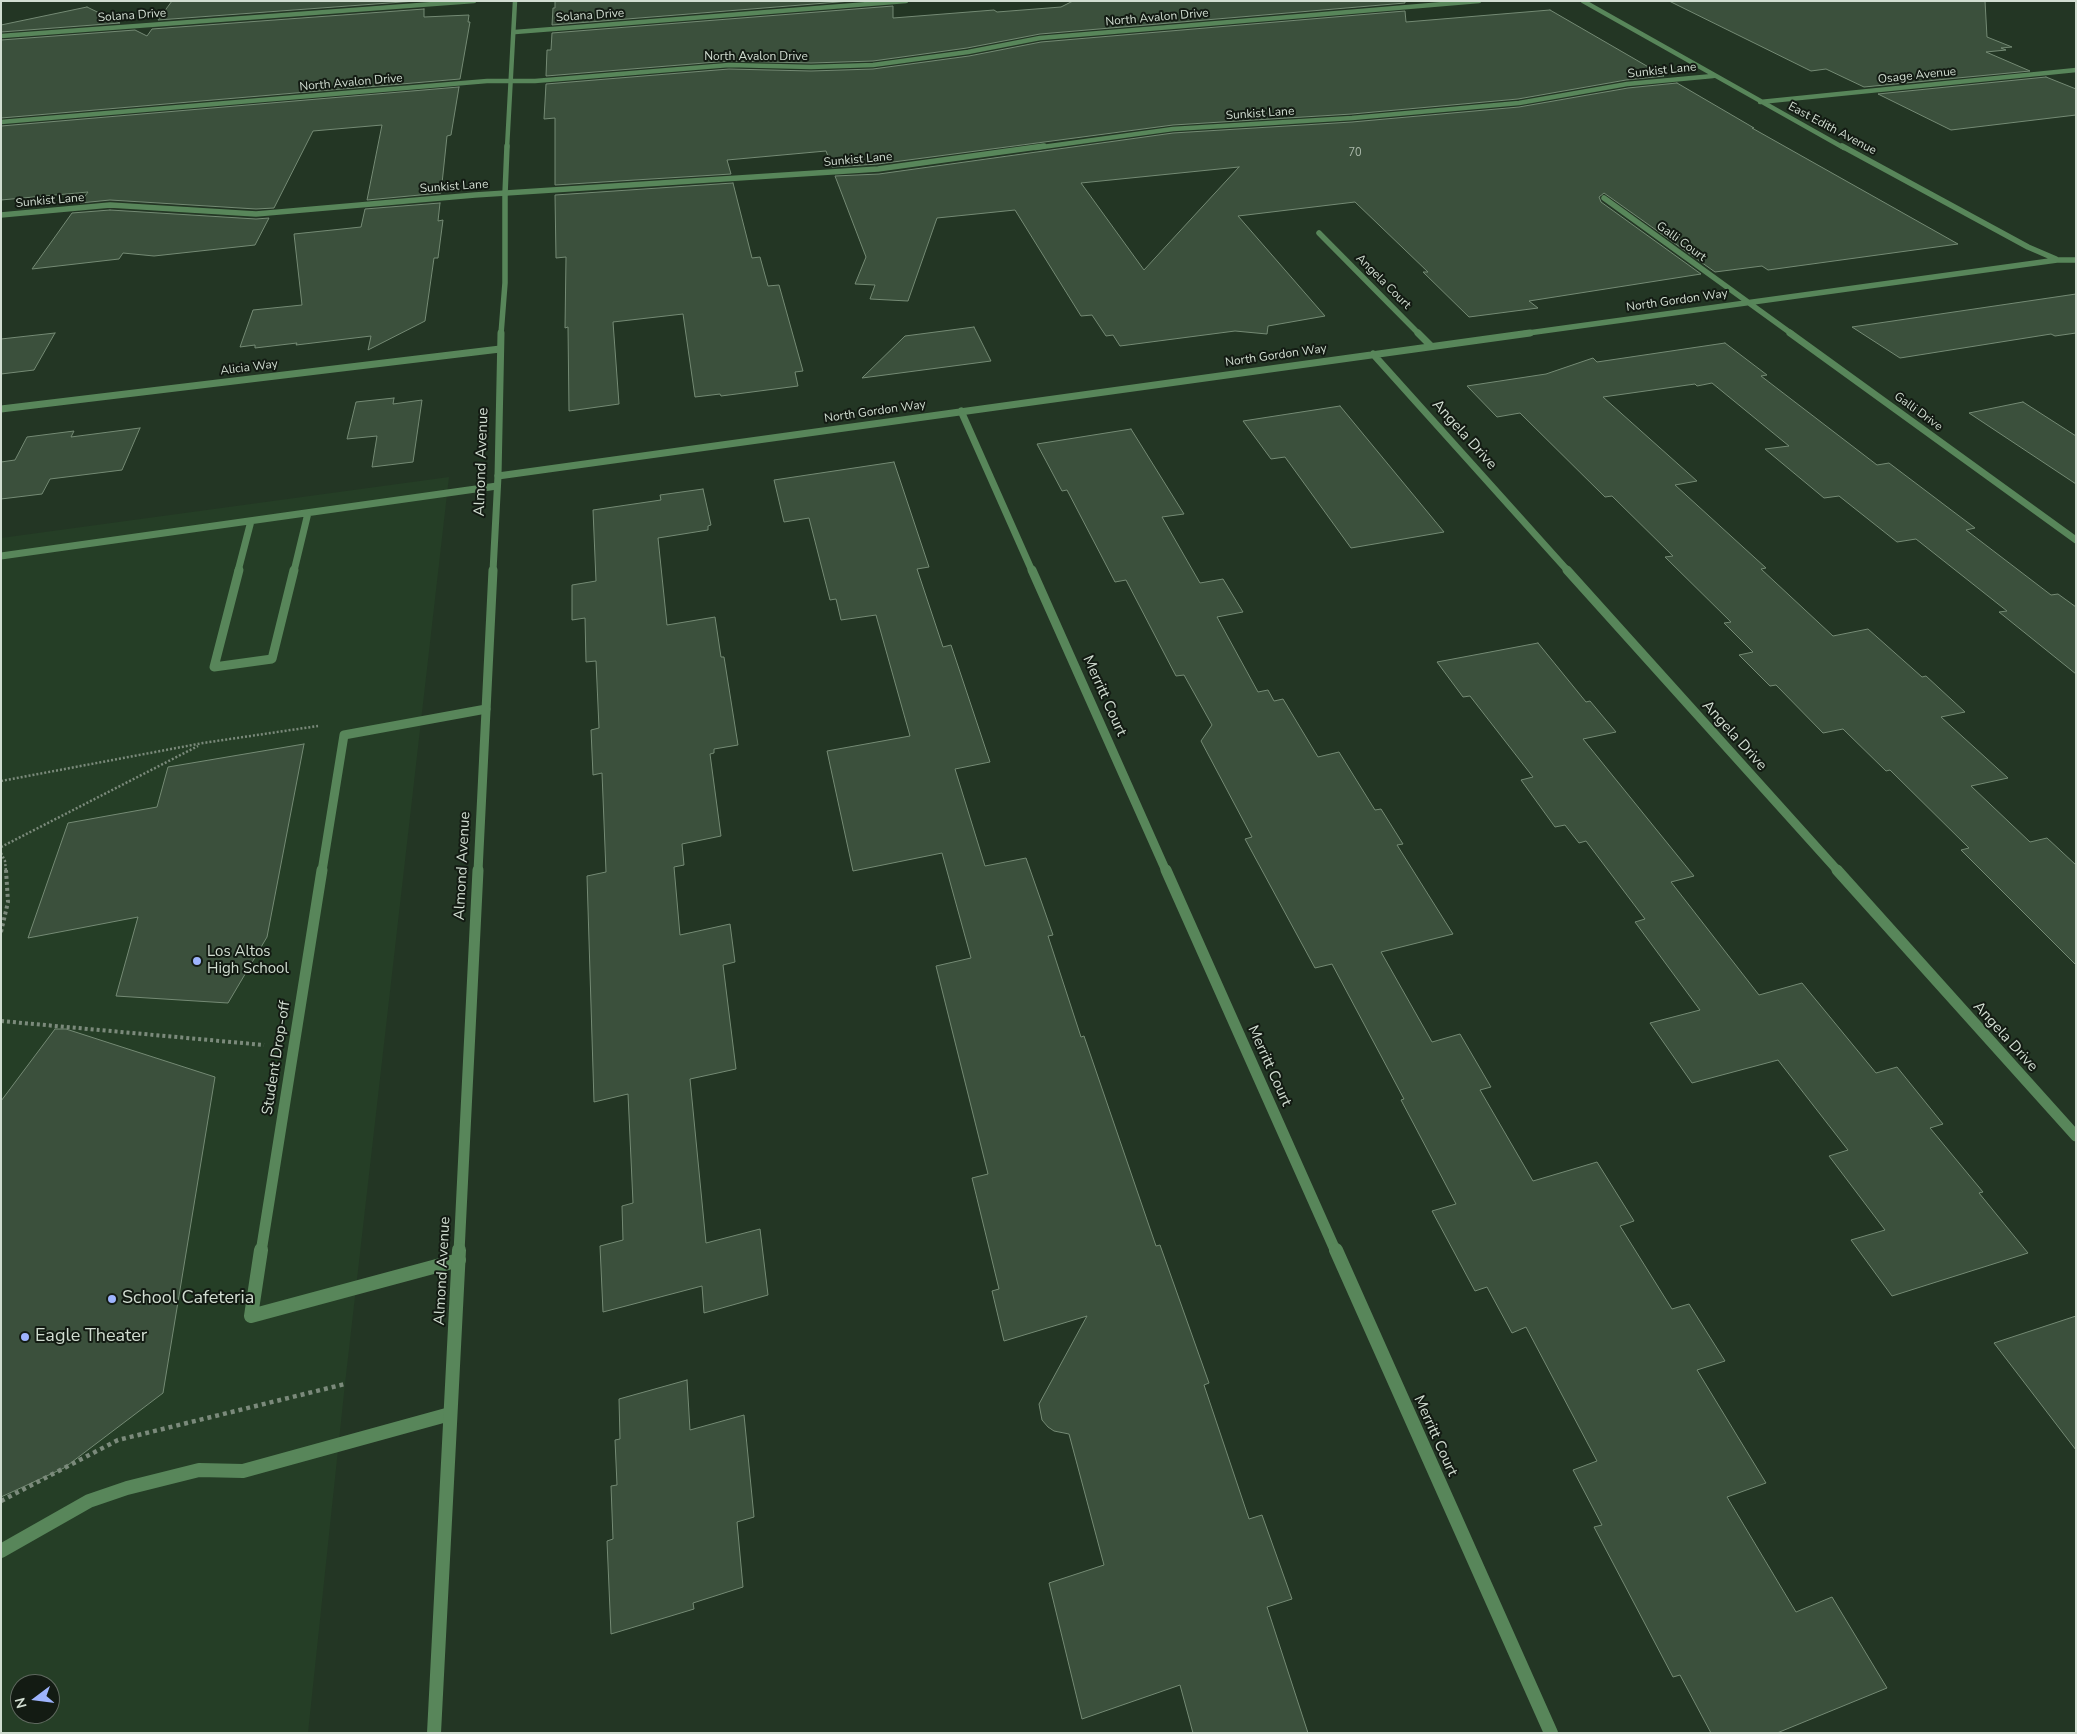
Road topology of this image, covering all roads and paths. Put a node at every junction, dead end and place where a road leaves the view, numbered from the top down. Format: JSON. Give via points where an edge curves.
{"nodes":[{"id":1,"x":474,"y":1,"type":"edge"},
{"id":2,"x":515,"y":1,"type":"edge"},
{"id":3,"x":906,"y":1,"type":"edge"},
{"id":4,"x":1479,"y":1,"type":"edge"},
{"id":5,"x":1583,"y":1,"type":"edge"},
{"id":6,"x":515,"y":32,"type":"junction"},
{"id":7,"x":1,"y":36,"type":"edge"},
{"id":8,"x":2076,"y":70,"type":"edge"},
{"id":9,"x":1713,"y":76,"type":"junction"},
{"id":10,"x":511,"y":81,"type":"junction"},
{"id":11,"x":1760,"y":102,"type":"junction"},
{"id":12,"x":1,"y":122,"type":"edge"},
{"id":13,"x":505,"y":194,"type":"junction"},
{"id":14,"x":1604,"y":198,"type":"dead end"},
{"id":15,"x":1,"y":216,"type":"edge"},
{"id":16,"x":1319,"y":233,"type":"dead end"},
{"id":17,"x":2057,"y":260,"type":"junction"},
{"id":18,"x":2076,"y":260,"type":"edge"},
{"id":19,"x":2076,"y":265,"type":"edge"},
{"id":20,"x":1747,"y":302,"type":"junction"},
{"id":21,"x":1431,"y":346,"type":"junction"},
{"id":22,"x":500,"y":349,"type":"junction"},
{"id":23,"x":1373,"y":354,"type":"junction"},
{"id":24,"x":1,"y":410,"type":"edge"},
{"id":25,"x":961,"y":412,"type":"junction"},
{"id":26,"x":497,"y":481,"type":"junction"},
{"id":27,"x":308,"y":513,"type":"junction"},
{"id":28,"x":251,"y":520,"type":"junction"},
{"id":29,"x":2076,"y":540,"type":"edge"},
{"id":30,"x":1,"y":556,"type":"edge"},
{"id":31,"x":486,"y":709,"type":"junction"},
{"id":32,"x":344,"y":735,"type":"junction"},
{"id":33,"x":203,"y":743,"type":"junction"},
{"id":34,"x":1,"y":781,"type":"edge"},
{"id":35,"x":1,"y":847,"type":"edge"},
{"id":36,"x":1,"y":853,"type":"edge"},
{"id":37,"x":1,"y":932,"type":"edge"},
{"id":38,"x":1,"y":1021,"type":"edge"},
{"id":39,"x":294,"y":1047,"type":"junction"},
{"id":40,"x":2076,"y":1136,"type":"edge"},
{"id":41,"x":459,"y":1260,"type":"junction"},
{"id":42,"x":345,"y":1384,"type":"dead end"},
{"id":43,"x":450,"y":1414,"type":"junction"},
{"id":44,"x":1,"y":1500,"type":"edge"},
{"id":45,"x":1,"y":1552,"type":"edge"},
{"id":46,"x":434,"y":1733,"type":"edge"},
{"id":47,"x":1551,"y":1733,"type":"edge"}],
"edges":[{"from":1,"to":7,"type":"street","name":"Solana Drive"},
{"from":2,"to":6,"type":"street","name":"Almond Avenue"},
{"from":3,"to":6,"type":"street","name":"Solana Drive"},
{"from":4,"to":10,"type":"street","name":"North Avalon Drive","via":[[1040,38],[873,65],[729,65]]},
{"from":5,"to":9,"type":"street","name":"East Edith Avenue"},
{"from":6,"to":10,"type":"street","name":"Almond Avenue"},
{"from":8,"to":11,"type":"street","name":"Osage Avenue"},
{"from":9,"to":11,"type":"street","name":"East Edith Avenue"},
{"from":9,"to":13,"type":"street","name":"Sunkist Lane","via":[[1627,84],[1519,103],[1173,129],[878,169]]},
{"from":10,"to":12,"type":"street","name":"North Avalon Drive"},
{"from":10,"to":13,"type":"street","name":"Almond Avenue"},
{"from":11,"to":17,"type":"street","name":"East Edith Avenue"},
{"from":13,"to":15,"type":"street","name":"Sunkist Lane","via":[[256,214],[110,205]]},
{"from":13,"to":22,"type":"street","name":"Almond Avenue","via":[[505,283]]},
{"from":14,"to":20,"type":"street","name":"Galli Court"},
{"from":16,"to":21,"type":"street","name":"Angela Court"},
{"from":17,"to":18,"type":"street"},
{"from":17,"to":19,"type":"street","name":"East Edith Avenue"},
{"from":17,"to":20,"type":"street","name":"North Gordon Way"},
{"from":20,"to":21,"type":"street","name":"North Gordon Way"},
{"from":20,"to":29,"type":"street","name":"Galli Drive"},
{"from":21,"to":23,"type":"street","name":"North Gordon Way"},
{"from":22,"to":24,"type":"street","name":"Alicia Way"},
{"from":22,"to":26,"type":"street","name":"Almond Avenue"},
{"from":23,"to":25,"type":"street","name":"North Gordon Way"},
{"from":23,"to":40,"type":"street","name":"Angela Drive"},
{"from":25,"to":26,"type":"street","name":"North Gordon Way"},
{"from":25,"to":47,"type":"street","name":"Merritt Court"},
{"from":26,"to":27,"type":"street","name":"North Gordon Way"},
{"from":26,"to":31,"type":"street","name":"Almond Avenue"},
{"from":27,"to":28,"type":"street","name":"North Gordon Way"},
{"from":27,"to":28,"type":"street","via":[[272,659],[214,667]]},
{"from":28,"to":30,"type":"street","name":"North Gordon Way"},
{"from":31,"to":32,"type":"street"},
{"from":31,"to":41,"type":"street","name":"Almond Avenue"},
{"from":32,"to":33,"type":"path","via":[[322,726]]},
{"from":32,"to":39,"type":"street","name":"Student Drop-off"},
{"from":33,"to":34,"type":"path"},
{"from":33,"to":35,"type":"path"},
{"from":36,"to":37,"type":"path","via":[[5,861],[8,902]]},
{"from":38,"to":39,"type":"path"},
{"from":39,"to":41,"type":"street","name":"Student Drop-off","via":[[251,1316]]},
{"from":41,"to":43,"type":"street","name":"Almond Avenue"},
{"from":42,"to":44,"type":"path","via":[[118,1440]]},
{"from":43,"to":45,"type":"street","via":[[243,1471],[199,1470],[127,1488],[89,1501]]},
{"from":43,"to":46,"type":"street","name":"Almond Avenue"}]}
